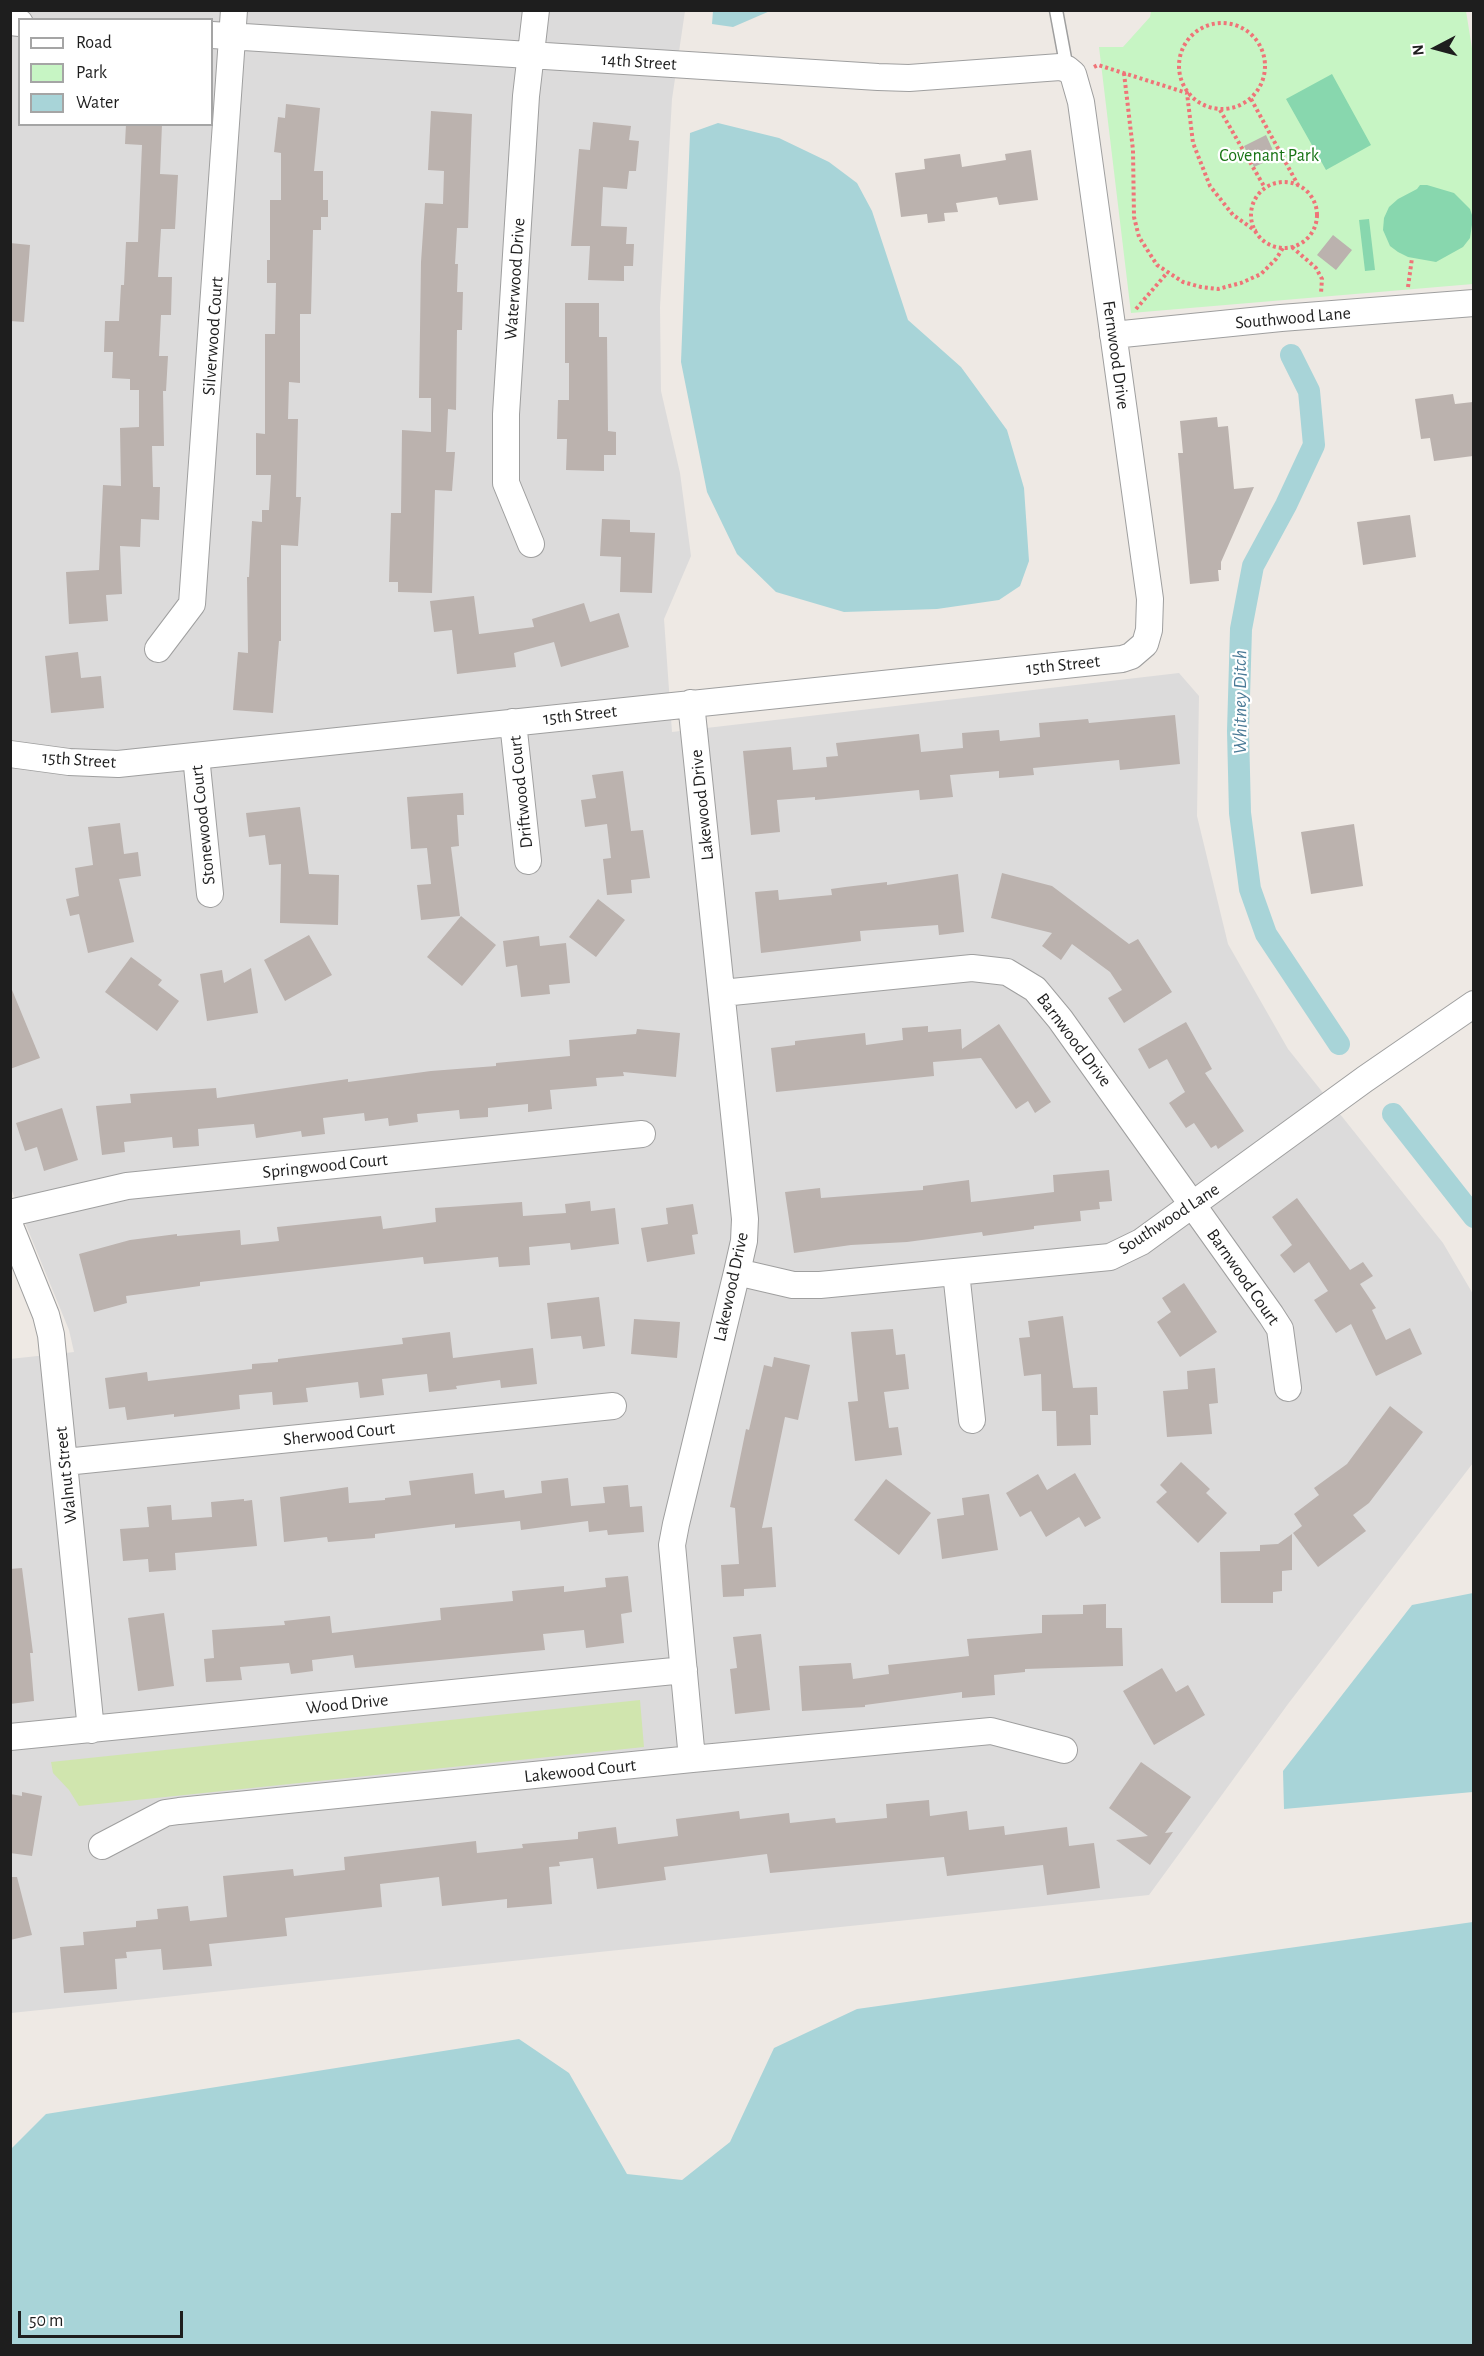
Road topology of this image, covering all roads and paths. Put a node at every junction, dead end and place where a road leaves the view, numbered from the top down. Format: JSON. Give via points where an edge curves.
{"nodes":[{"id":1,"x":234,"y":10,"type":"edge"},
{"id":2,"x":536,"y":10,"type":"edge"},
{"id":3,"x":1056,"y":10,"type":"edge"},
{"id":4,"x":222,"y":36,"type":"edge"},
{"id":5,"x":531,"y":55,"type":"junction"},
{"id":6,"x":1070,"y":71,"type":"junction"},
{"id":7,"x":1124,"y":73,"type":"junction"},
{"id":8,"x":1187,"y":93,"type":"junction"},
{"id":9,"x":1251,"y":99,"type":"junction"},
{"id":10,"x":1220,"y":110,"type":"junction"},
{"id":11,"x":1299,"y":186,"type":"junction"},
{"id":12,"x":1264,"y":188,"type":"junction"},
{"id":13,"x":1256,"y":231,"type":"junction"},
{"id":14,"x":1292,"y":247,"type":"junction"},
{"id":15,"x":1282,"y":248,"type":"junction"},
{"id":16,"x":1167,"y":273,"type":"junction"},
{"id":17,"x":1473,"y":303,"type":"edge"},
{"id":18,"x":1324,"y":315,"type":"junction"},
{"id":19,"x":1113,"y":335,"type":"junction"},
{"id":20,"x":531,"y":544,"type":"dead end"},
{"id":21,"x":1144,"y":644,"type":"joint"},
{"id":22,"x":158,"y":649,"type":"dead end"},
{"id":23,"x":691,"y":703,"type":"junction"},
{"id":24,"x":513,"y":722,"type":"junction"},
{"id":25,"x":10,"y":754,"type":"edge"},
{"id":26,"x":196,"y":756,"type":"junction"},
{"id":27,"x":528,"y":861,"type":"dead end"},
{"id":28,"x":210,"y":894,"type":"dead end"},
{"id":29,"x":722,"y":993,"type":"junction"},
{"id":30,"x":1473,"y":1004,"type":"edge"},
{"id":31,"x":642,"y":1134,"type":"dead end"},
{"id":32,"x":1193,"y":1206,"type":"junction"},
{"id":33,"x":10,"y":1214,"type":"edge"},
{"id":34,"x":10,"y":1227,"type":"edge"},
{"id":35,"x":737,"y":1272,"type":"junction"},
{"id":36,"x":956,"y":1272,"type":"junction"},
{"id":37,"x":1288,"y":1388,"type":"dead end"},
{"id":38,"x":613,"y":1406,"type":"dead end"},
{"id":39,"x":972,"y":1420,"type":"dead end"},
{"id":40,"x":65,"y":1462,"type":"junction"},
{"id":41,"x":684,"y":1670,"type":"junction"},
{"id":42,"x":91,"y":1730,"type":"junction"},
{"id":43,"x":10,"y":1737,"type":"edge"},
{"id":44,"x":1064,"y":1750,"type":"dead end"},
{"id":45,"x":692,"y":1760,"type":"junction"},
{"id":46,"x":102,"y":1846,"type":"dead end"}],
"edges":[{"from":1,"to":4,"type":"street","name":"Silverwood Court"},
{"from":2,"to":5,"type":"street","name":"Waterwood Drive"},
{"from":3,"to":6,"type":"lane"},
{"from":4,"to":5,"type":"street","name":"14th Street"},
{"from":4,"to":22,"type":"street","name":"Silverwood Court","via":[[192,604]]},
{"from":5,"to":6,"type":"street","name":"14th Street","via":[[909,78],[1060,67]]},
{"from":5,"to":20,"type":"street","name":"Waterwood Drive","via":[[506,414],[506,483]]},
{"from":6,"to":7,"type":"path","via":[[1098,65]]},
{"from":6,"to":19,"type":"street","name":"Fernwood Drive","via":[[1081,102]]},
{"from":7,"to":8,"type":"path"},
{"from":7,"to":16,"type":"path","via":[[1138,237]]},
{"from":8,"to":9,"type":"path","via":[[1178,66],[1184,45],[1198,29],[1226,22],[1252,34],[1261,46],[1265,74]]},
{"from":8,"to":10,"type":"path","via":[[1198,103]]},
{"from":8,"to":13,"type":"path","via":[[1193,143],[1210,186],[1233,215]]},
{"from":9,"to":10,"type":"path","via":[[1239,107]]},
{"from":9,"to":11,"type":"path"},
{"from":10,"to":12,"type":"path"},
{"from":11,"to":12,"type":"path","via":[[1284,182]]},
{"from":11,"to":14,"type":"path","via":[[1311,197],[1317,218],[1308,238]]},
{"from":12,"to":13,"type":"path","via":[[1252,206]]},
{"from":13,"to":15,"type":"path","via":[[1267,243]]},
{"from":14,"to":15,"type":"path"},
{"from":14,"to":18,"type":"path","via":[[1316,268],[1322,279]]},
{"from":15,"to":16,"type":"path","via":[[1261,274],[1218,289],[1183,282]]},
{"from":16,"to":19,"type":"path"},
{"from":17,"to":18,"type":"street","name":"Southwood Lane"},
{"from":18,"to":19,"type":"street","name":"Southwood Lane"},
{"from":19,"to":21,"type":"street","name":"Fernwood Drive","via":[[1150,599],[1149,630]]},
{"from":21,"to":23,"type":"street","name":"15th Street","via":[[1122,659]]},
{"from":23,"to":24,"type":"street","name":"15th Street"},
{"from":23,"to":29,"type":"street","name":"Lakewood Drive"},
{"from":24,"to":26,"type":"street","name":"15th Street"},
{"from":24,"to":27,"type":"street","name":"Driftwood Court"},
{"from":25,"to":26,"type":"street","name":"15th Street","via":[[93,764]]},
{"from":26,"to":28,"type":"street","name":"Stonewood Court"},
{"from":29,"to":32,"type":"street","name":"Barnwood Drive","via":[[972,968],[1015,976],[1035,989],[1060,1019]]},
{"from":29,"to":35,"type":"street","name":"Lakewood Drive","via":[[745,1219]]},
{"from":30,"to":32,"type":"street","name":"Southwood Lane"},
{"from":31,"to":33,"type":"street","name":"Springwood Court","via":[[127,1186]]},
{"from":32,"to":36,"type":"street","name":"Southwood Lane","via":[[1141,1242],[1110,1257]]},
{"from":32,"to":37,"type":"street","name":"Barnwood Court","via":[[1280,1329]]},
{"from":34,"to":40,"type":"street","name":"Walnut Street","via":[[51,1335]]},
{"from":35,"to":36,"type":"street","name":"Southwood Lane","via":[[793,1285],[811,1285]]},
{"from":35,"to":41,"type":"street","name":"Lakewood Drive","via":[[672,1545]]},
{"from":36,"to":39,"type":"street"},
{"from":38,"to":40,"type":"street","name":"Sherwood Court"},
{"from":40,"to":42,"type":"street","name":"Walnut Street"},
{"from":41,"to":42,"type":"street","name":"Wood Drive"},
{"from":41,"to":45,"type":"street","name":"Lakewood Drive"},
{"from":42,"to":43,"type":"street","name":"Wood Drive"},
{"from":44,"to":45,"type":"street","name":"Lakewood Court","via":[[991,1731]]},
{"from":45,"to":46,"type":"street","name":"Lakewood Court","via":[[179,1811],[165,1814]]}]}
